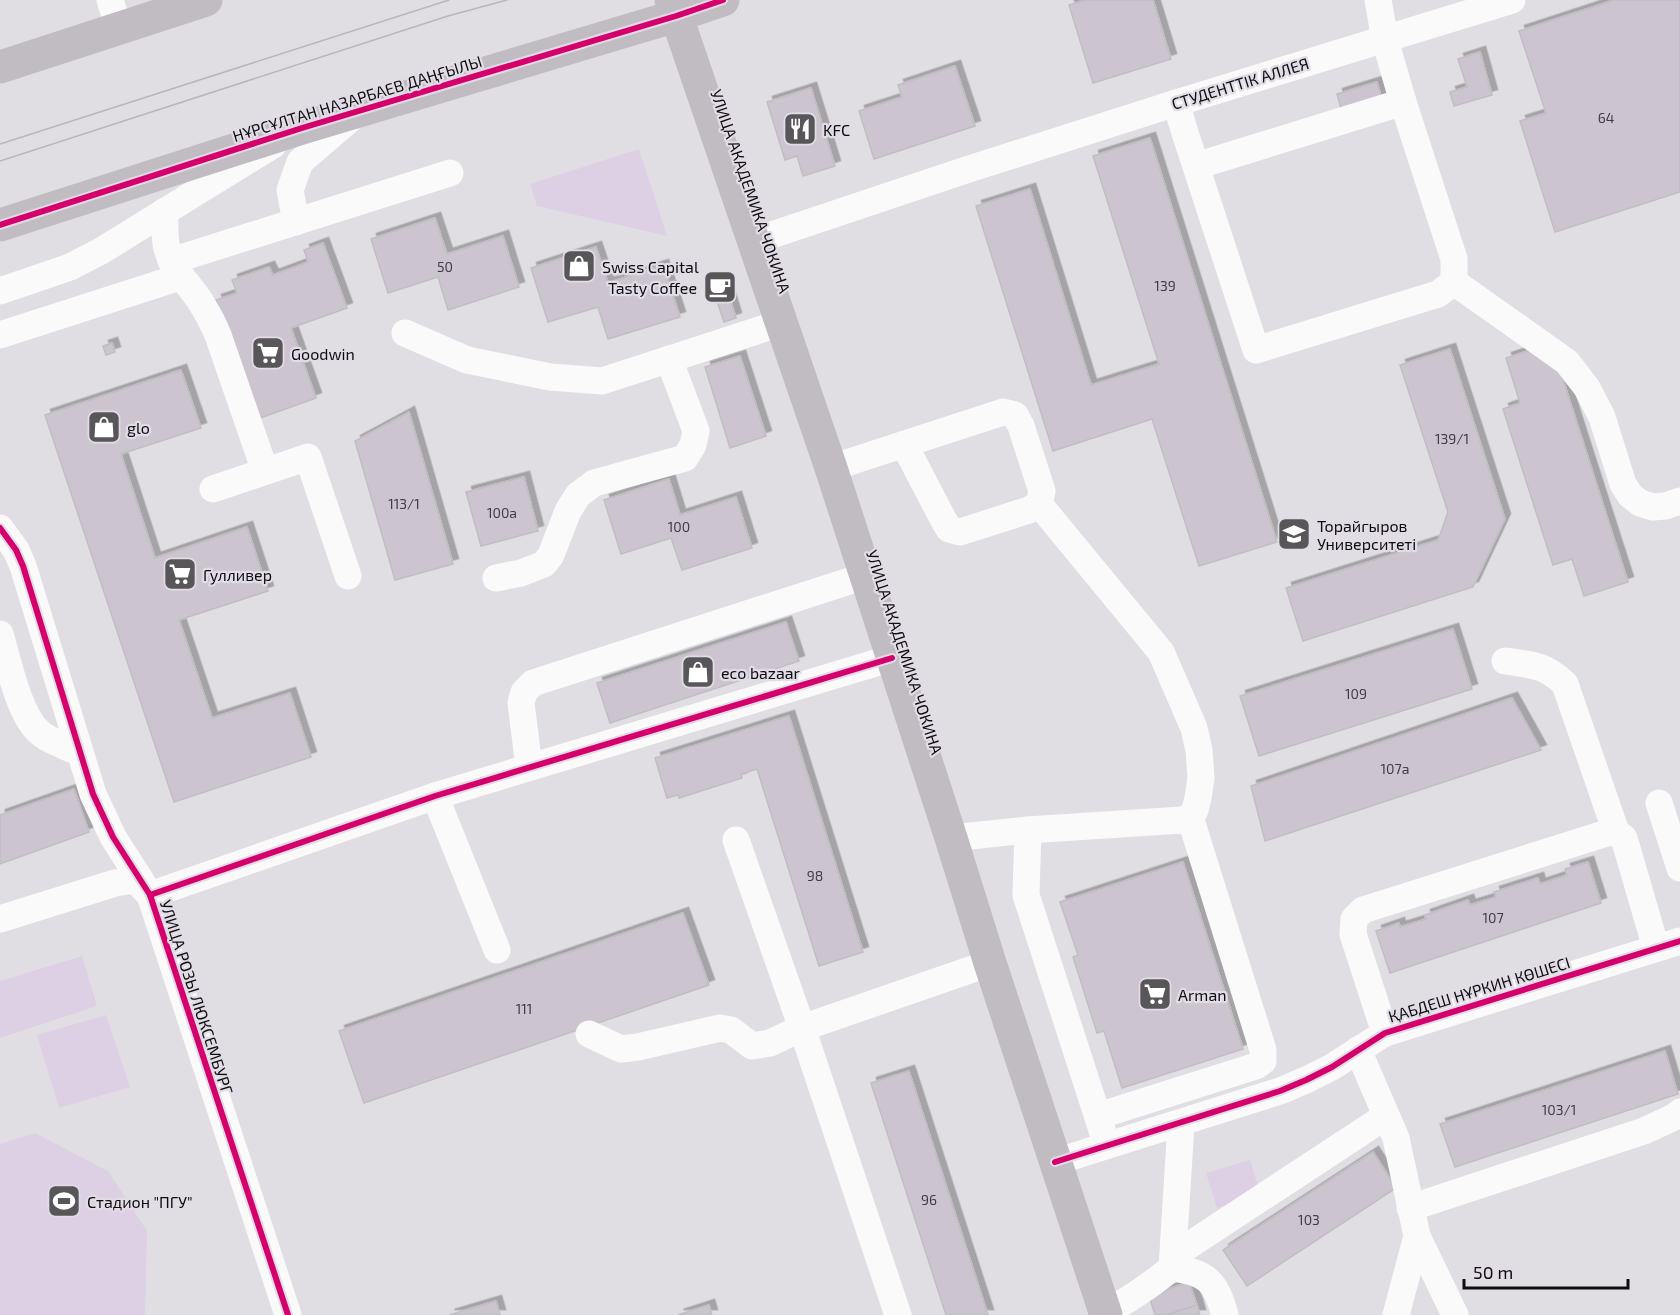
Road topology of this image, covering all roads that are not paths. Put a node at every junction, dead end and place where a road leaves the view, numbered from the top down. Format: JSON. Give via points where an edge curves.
{"nodes":[{"id":1,"x":206,"y":0,"type":"edge"},
{"id":2,"x":723,"y":0,"type":"edge"},
{"id":3,"x":1378,"y":0,"type":"edge"},
{"id":4,"x":1512,"y":0,"type":"edge"},
{"id":5,"x":673,"y":8,"type":"edge"},
{"id":6,"x":115,"y":14,"type":"edge"},
{"id":7,"x":1385,"y":40,"type":"junction"},
{"id":8,"x":0,"y":67,"type":"edge"},
{"id":9,"x":1402,"y":102,"type":"junction"},
{"id":10,"x":1176,"y":103,"type":"junction"},
{"id":11,"x":359,"y":111,"type":"junction"},
{"id":12,"x":302,"y":128,"type":"junction"},
{"id":13,"x":1196,"y":166,"type":"junction"},
{"id":14,"x":450,"y":173,"type":"dead end"},
{"id":15,"x":165,"y":211,"type":"junction"},
{"id":16,"x":296,"y":222,"type":"junction"},
{"id":17,"x":0,"y":225,"type":"edge"},
{"id":18,"x":754,"y":241,"type":"junction"},
{"id":19,"x":176,"y":269,"type":"junction"},
{"id":20,"x":1454,"y":282,"type":"junction"},
{"id":21,"x":0,"y":291,"type":"edge"},
{"id":22,"x":782,"y":323,"type":"junction"},
{"id":23,"x":405,"y":333,"type":"dead end"},
{"id":24,"x":0,"y":335,"type":"edge"},
{"id":25,"x":669,"y":359,"type":"junction"},
{"id":26,"x":904,"y":444,"type":"junction"},
{"id":27,"x":831,"y":468,"type":"junction"},
{"id":28,"x":265,"y":471,"type":"junction"},
{"id":29,"x":213,"y":489,"type":"dead end"},
{"id":30,"x":1680,"y":501,"type":"edge"},
{"id":31,"x":1039,"y":504,"type":"junction"},
{"id":32,"x":0,"y":528,"type":"edge"},
{"id":33,"x":348,"y":576,"type":"dead end"},
{"id":34,"x":866,"y":576,"type":"junction"},
{"id":35,"x":496,"y":578,"type":"dead end"},
{"id":36,"x":0,"y":634,"type":"edge"},
{"id":37,"x":892,"y":658,"type":"junction"},
{"id":38,"x":1505,"y":661,"type":"dead end"},
{"id":39,"x":80,"y":753,"type":"junction"},
{"id":40,"x":529,"y":767,"type":"junction"},
{"id":41,"x":435,"y":796,"type":"junction"},
{"id":42,"x":1659,"y":803,"type":"dead end"},
{"id":43,"x":1190,"y":817,"type":"junction"},
{"id":44,"x":1028,"y":830,"type":"junction"},
{"id":45,"x":1616,"y":832,"type":"junction"},
{"id":46,"x":951,"y":837,"type":"junction"},
{"id":47,"x":736,"y":840,"type":"dead end"},
{"id":48,"x":1680,"y":868,"type":"edge"},
{"id":49,"x":150,"y":895,"type":"junction"},
{"id":50,"x":0,"y":919,"type":"edge"},
{"id":51,"x":1673,"y":948,"type":"edge"},
{"id":52,"x":497,"y":950,"type":"dead end"},
{"id":53,"x":990,"y":963,"type":"junction"},
{"id":54,"x":802,"y":1028,"type":"junction"},
{"id":55,"x":1385,"y":1033,"type":"junction"},
{"id":56,"x":589,"y":1034,"type":"dead end"},
{"id":57,"x":1358,"y":1050,"type":"junction"},
{"id":58,"x":1190,"y":1087,"type":"junction"},
{"id":59,"x":1098,"y":1116,"type":"junction"},
{"id":60,"x":1386,"y":1116,"type":"junction"},
{"id":61,"x":1190,"y":1120,"type":"junction"},
{"id":62,"x":1678,"y":1122,"type":"edge"},
{"id":63,"x":1107,"y":1146,"type":"junction"},
{"id":64,"x":1055,"y":1162,"type":"junction"},
{"id":65,"x":1410,"y":1208,"type":"junction"},
{"id":66,"x":1417,"y":1236,"type":"junction"},
{"id":67,"x":1172,"y":1262,"type":"junction"},
{"id":68,"x":1105,"y":1313,"type":"edge"},
{"id":69,"x":288,"y":1315,"type":"edge"},
{"id":70,"x":898,"y":1315,"type":"edge"},
{"id":71,"x":1225,"y":1315,"type":"edge"},
{"id":72,"x":1396,"y":1315,"type":"edge"},
{"id":73,"x":1455,"y":1315,"type":"edge"}],
"edges":[{"from":1,"to":6,"type":"main road"},
{"from":2,"to":5,"type":"main road","name":"НҰРСҰЛТАН НАЗАРБАЕВ ДАҢҒЫЛЫ"},
{"from":3,"to":7,"type":"street"},
{"from":4,"to":7,"type":"street","name":"СТУДЕНТТІК АЛЛЕЯ"},
{"from":5,"to":11,"type":"main road","name":"НҰРСҰЛТАН НАЗАРБАЕВ ДАҢҒЫЛЫ"},
{"from":5,"to":18,"type":"main road","name":"УЛИЦА АКАДЕМИКА ЧОКИНА"},
{"from":6,"to":8,"type":"main road"},
{"from":7,"to":9,"type":"street"},
{"from":7,"to":10,"type":"street","name":"СТУДЕНТТІК АЛЛЕЯ"},
{"from":9,"to":13,"type":"street"},
{"from":9,"to":20,"type":"street","via":[[1454,259]]},
{"from":10,"to":13,"type":"street"},
{"from":10,"to":18,"type":"street","name":"СТУДЕНТТІК АЛЛЕЯ"},
{"from":11,"to":12,"type":"main road","name":"НҰРСҰЛТАН НАЗАРБАЕВ ДАҢҒЫЛЫ"},
{"from":11,"to":16,"type":"street","via":[[300,162],[290,190]]},
{"from":12,"to":15,"type":"street"},
{"from":12,"to":17,"type":"main road","name":"НҰРСҰЛТАН НАЗАРБАЕВ ДАҢҒЫЛЫ"},
{"from":13,"to":20,"type":"street","via":[[1256,350],[1438,294]]},
{"from":14,"to":16,"type":"street"},
{"from":15,"to":19,"type":"street","via":[[165,236]]},
{"from":15,"to":21,"type":"street","via":[[70,267]]},
{"from":16,"to":19,"type":"street"},
{"from":18,"to":22,"type":"main road","name":"УЛИЦА АКАДЕМИКА ЧОКИНА"},
{"from":19,"to":24,"type":"street"},
{"from":19,"to":28,"type":"street","via":[[199,299],[218,335]]},
{"from":20,"to":30,"type":"street","via":[[1567,362],[1602,417],[1630,495],[1653,507]]},
{"from":22,"to":25,"type":"street"},
{"from":22,"to":27,"type":"main road","name":"УЛИЦА АКАДЕМИКА ЧОКИНА"},
{"from":23,"to":25,"type":"street","via":[[467,360],[550,377],[602,381]]},
{"from":25,"to":35,"type":"street","via":[[696,431],[685,458],[594,483],[578,495],[568,511],[544,564]]},
{"from":26,"to":27,"type":"street"},
{"from":26,"to":31,"type":"street","via":[[949,529],[960,532]]},
{"from":26,"to":31,"type":"street","via":[[1004,412],[1015,415],[1042,491]]},
{"from":27,"to":34,"type":"main road","name":"УЛИЦА АКАДЕМИКА ЧОКИНА"},
{"from":28,"to":29,"type":"street"},
{"from":28,"to":33,"type":"street","via":[[308,457]]},
{"from":31,"to":43,"type":"street","via":[[1161,652],[1194,728],[1199,750],[1200,788]]},
{"from":32,"to":39,"type":"street","name":"УЛИЦА РОЗЫ ЛЮКСЕМБУРГ","via":[[23,566]]},
{"from":34,"to":37,"type":"main road","name":"УЛИЦА АКАДЕМИКА ЧОКИНА"},
{"from":34,"to":40,"type":"street","via":[[533,683],[524,692],[521,703]]},
{"from":36,"to":39,"type":"street","via":[[29,721],[39,732]]},
{"from":37,"to":40,"type":"street"},
{"from":37,"to":46,"type":"main road","name":"УЛИЦА АКАДЕМИКА ЧОКИНА"},
{"from":38,"to":45,"type":"street","via":[[1539,666],[1565,684]]},
{"from":39,"to":49,"type":"street","name":"УЛИЦА РОЗЫ ЛЮКСЕМБУРГ","via":[[103,817]]},
{"from":40,"to":41,"type":"street"},
{"from":41,"to":49,"type":"street"},
{"from":41,"to":52,"type":"street"},
{"from":42,"to":48,"type":"street"},
{"from":43,"to":44,"type":"street"},
{"from":43,"to":58,"type":"street","via":[[1263,1050],[1263,1061]]},
{"from":44,"to":46,"type":"street"},
{"from":44,"to":59,"type":"street","via":[[1026,895]]},
{"from":45,"to":51,"type":"street","via":[[1624,838]]},
{"from":45,"to":55,"type":"street","via":[[1363,910],[1354,919],[1353,934]]},
{"from":46,"to":53,"type":"main road","name":"УЛИЦА АКАДЕМИКА ЧОКИНА"},
{"from":47,"to":54,"type":"street"},
{"from":49,"to":50,"type":"street","via":[[135,880],[115,883]]},
{"from":49,"to":69,"type":"street","name":"УЛИЦА РОЗЫ ЛЮКСЕМБУРГ"},
{"from":51,"to":55,"type":"street","name":"ҚАБДЕШ НҰРКИН КӨШЕСІ"},
{"from":53,"to":54,"type":"street"},
{"from":53,"to":64,"type":"main road","name":"УЛИЦА АКАДЕМИКА ЧОКИНА"},
{"from":54,"to":56,"type":"street","via":[[752,1046],[731,1030],[720,1028],[621,1049]]},
{"from":54,"to":70,"type":"street"},
{"from":55,"to":57,"type":"street","name":"ҚАБДЕШ НҰРКИН КӨШЕСІ"},
{"from":57,"to":60,"type":"street"},
{"from":57,"to":61,"type":"street","name":"ҚАБДЕШ НҰРКИН КӨШЕСІ","via":[[1280,1091]]},
{"from":58,"to":59,"type":"street"},
{"from":58,"to":61,"type":"street"},
{"from":59,"to":63,"type":"street"},
{"from":60,"to":65,"type":"street","via":[[1395,1138]]},
{"from":60,"to":67,"type":"street"},
{"from":61,"to":63,"type":"street","name":"ҚАБДЕШ НҰРКИН КӨШЕСІ"},
{"from":61,"to":67,"type":"street"},
{"from":62,"to":65,"type":"street"},
{"from":63,"to":64,"type":"street","name":"ҚАБДЕШ НҰРКИН КӨШЕСІ"},
{"from":64,"to":68,"type":"main road","name":"УЛИЦА АКАДЕМИКА ЧОКИНА"},
{"from":65,"to":66,"type":"street"},
{"from":66,"to":72,"type":"street"},
{"from":66,"to":73,"type":"street"},
{"from":67,"to":68,"type":"street","via":[[1140,1293]]},
{"from":67,"to":71,"type":"street","via":[[1206,1278],[1214,1286]]}]}
